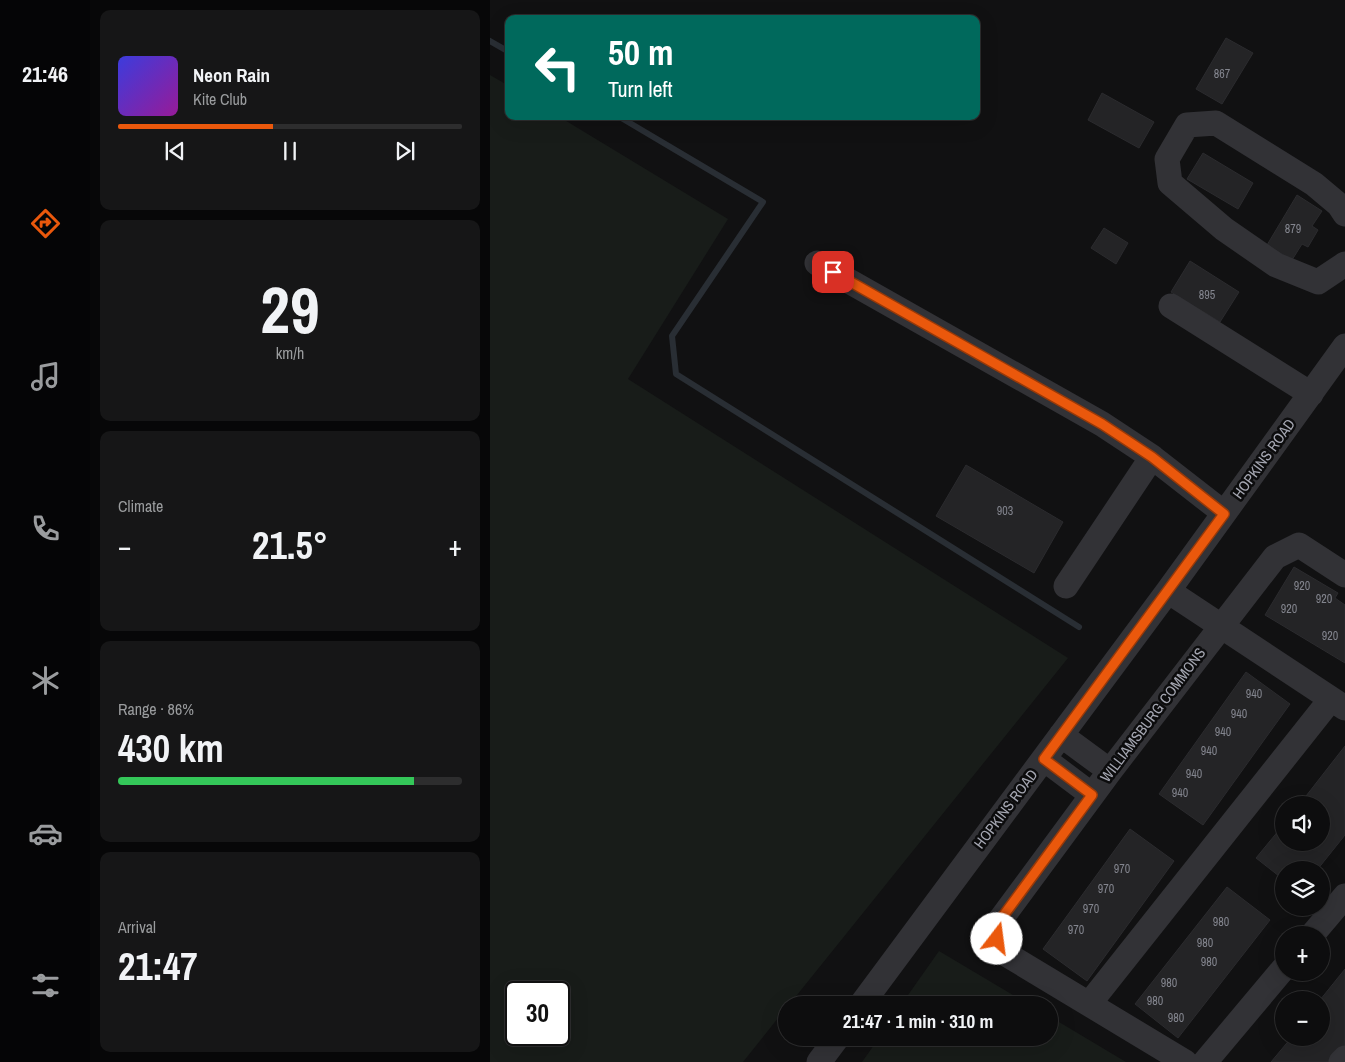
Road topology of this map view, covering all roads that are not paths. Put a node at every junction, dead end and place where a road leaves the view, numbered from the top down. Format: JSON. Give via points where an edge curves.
{"nodes":[{"id":1,"x":1345,"y":214,"type":"edge"},
{"id":2,"x":817,"y":263,"type":"dead end"},
{"id":3,"x":1345,"y":264,"type":"edge"},
{"id":4,"x":1171,"y":306,"type":"dead end"},
{"id":5,"x":1342,"y":357,"type":"edge"},
{"id":6,"x":1311,"y":394,"type":"junction"},
{"id":7,"x":1152,"y":457,"type":"junction"},
{"id":8,"x":1224,"y":514,"type":"junction"},
{"id":9,"x":1345,"y":575,"type":"edge"},
{"id":10,"x":1066,"y":586,"type":"dead end"},
{"id":11,"x":1168,"y":591,"type":"junction"},
{"id":12,"x":1221,"y":626,"type":"junction"},
{"id":13,"x":1338,"y":704,"type":"edge"},
{"id":14,"x":1061,"y":735,"type":"junction"},
{"id":15,"x":1044,"y":759,"type":"junction"},
{"id":16,"x":1110,"y":771,"type":"junction"},
{"id":17,"x":1092,"y":795,"type":"junction"},
{"id":18,"x":1345,"y":896,"type":"edge"},
{"id":19,"x":1320,"y":926,"type":"edge"},
{"id":20,"x":1275,"y":979,"type":"edge"},
{"id":21,"x":868,"y":996,"type":"edge"},
{"id":22,"x":1089,"y":1004,"type":"junction"},
{"id":23,"x":831,"y":1046,"type":"edge"},
{"id":24,"x":1345,"y":1058,"type":"edge"},
{"id":25,"x":819,"y":1062,"type":"edge"},
{"id":26,"x":1185,"y":1062,"type":"edge"},
{"id":27,"x":1205,"y":1062,"type":"edge"},
{"id":28,"x":1341,"y":1062,"type":"edge"}],
"edges":[{"from":1,"to":3,"type":"street","via":[[1314,184],[1216,123],[1187,125],[1166,160],[1170,183],[1224,228],[1276,265],[1318,282]]},
{"from":2,"to":7,"type":"street","via":[[1102,424]]},
{"from":4,"to":6,"type":"street"},
{"from":5,"to":6,"type":"street","name":"HOPKINS ROAD"},
{"from":6,"to":8,"type":"street","name":"HOPKINS ROAD"},
{"from":7,"to":8,"type":"street"},
{"from":7,"to":10,"type":"street"},
{"from":8,"to":11,"type":"street","name":"HOPKINS ROAD"},
{"from":9,"to":12,"type":"street","name":"WILLIAMSBURG COMMONS","via":[[1299,545],[1275,557]]},
{"from":11,"to":12,"type":"street"},
{"from":11,"to":14,"type":"street","name":"HOPKINS ROAD"},
{"from":12,"to":13,"type":"street"},
{"from":12,"to":16,"type":"street","name":"WILLIAMSBURG COMMONS"},
{"from":13,"to":22,"type":"street"},
{"from":14,"to":15,"type":"street","name":"HOPKINS ROAD"},
{"from":14,"to":16,"type":"street"},
{"from":15,"to":17,"type":"street"},
{"from":15,"to":21,"type":"street","name":"HOPKINS ROAD"},
{"from":16,"to":17,"type":"street","name":"WILLIAMSBURG COMMONS"},
{"from":17,"to":22,"type":"street","name":"WILLIAMSBURG COMMONS","via":[[998,923],[997,939],[1006,954]]},
{"from":18,"to":19,"type":"street"},
{"from":20,"to":27,"type":"street"},
{"from":22,"to":26,"type":"street","name":"WILLIAMSBURG COMMONS"},
{"from":23,"to":25,"type":"street"},
{"from":24,"to":28,"type":"street"}]}
